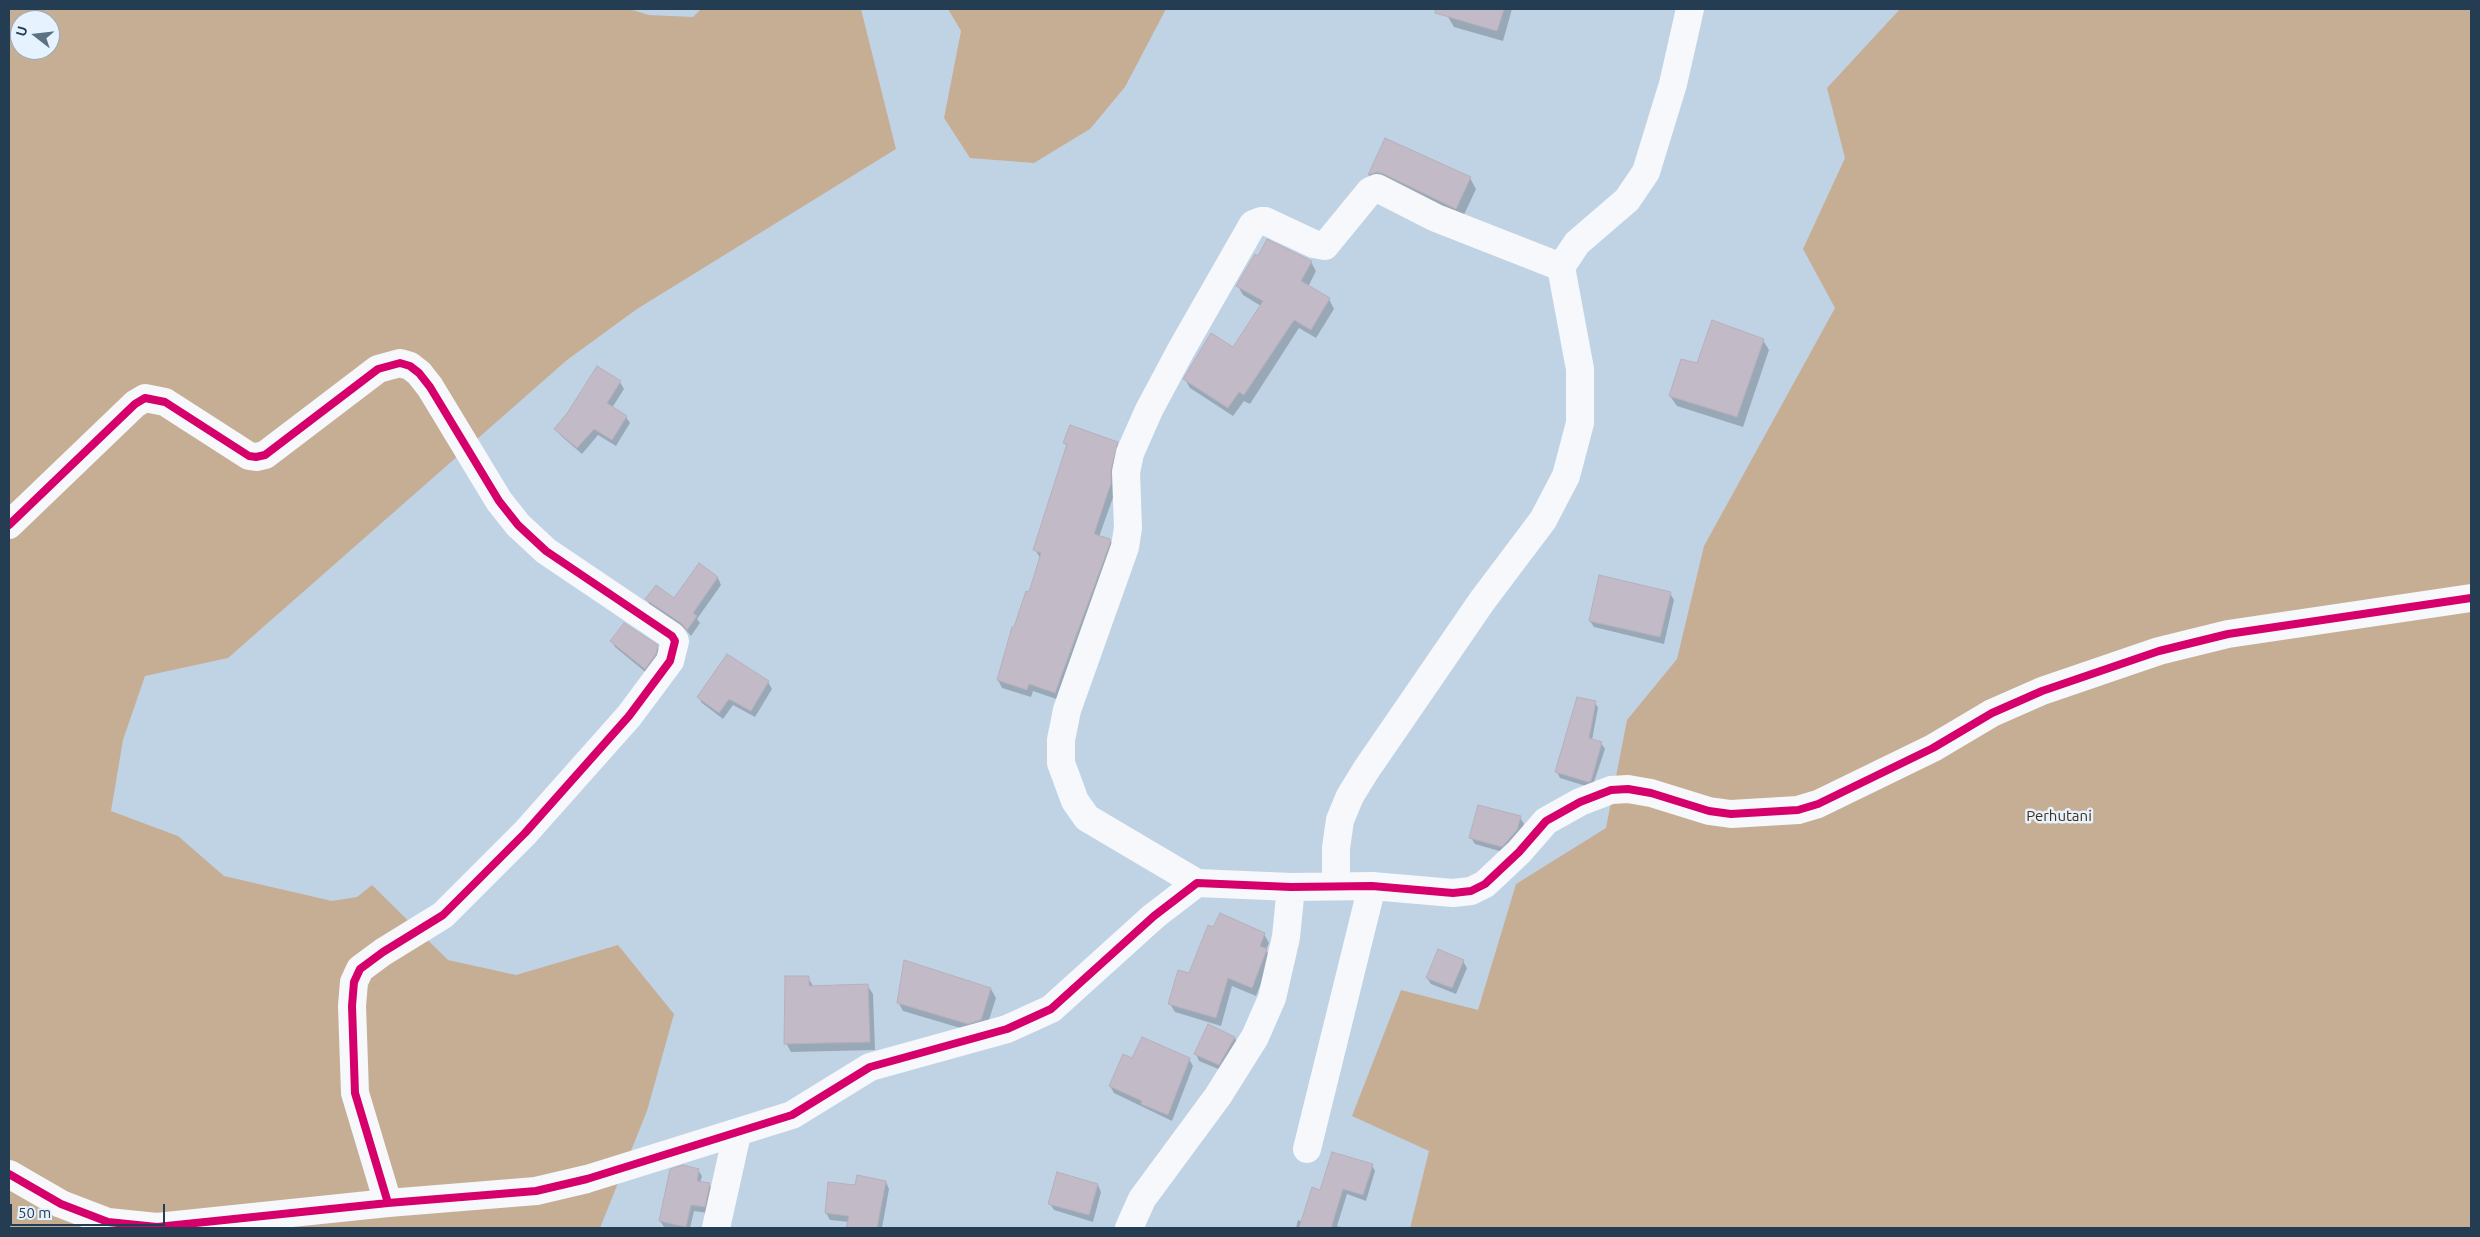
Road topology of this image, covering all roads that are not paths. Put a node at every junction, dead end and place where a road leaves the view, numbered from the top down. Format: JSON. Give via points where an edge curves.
{"nodes":[{"id":1,"x":1690,"y":9,"type":"edge"},
{"id":2,"x":1561,"y":267,"type":"junction"},
{"id":3,"x":9,"y":525,"type":"edge"},
{"id":4,"x":2471,"y":598,"type":"edge"},
{"id":5,"x":1197,"y":883,"type":"junction"},
{"id":6,"x":1336,"y":885,"type":"junction"},
{"id":7,"x":1372,"y":886,"type":"junction"},
{"id":8,"x":1291,"y":887,"type":"junction"},
{"id":9,"x":737,"y":1134,"type":"junction"},
{"id":10,"x":1307,"y":1149,"type":"dead end"},
{"id":11,"x":9,"y":1174,"type":"edge"},
{"id":12,"x":388,"y":1203,"type":"junction"},
{"id":13,"x":716,"y":1228,"type":"edge"},
{"id":14,"x":1129,"y":1228,"type":"edge"}],
"edges":[{"from":1,"to":2,"type":"street","via":[[1670,93],[1646,172],[1627,200],[1577,243]]},
{"from":2,"to":5,"type":"street","via":[[1436,218],[1376,188],[1370,191],[1325,246],[1265,221],[1253,224],[1181,350],[1130,453],[1126,472],[1128,528],[1125,547],[1067,710],[1061,740],[1061,763],[1075,802],[1087,818]]},
{"from":2,"to":6,"type":"street","via":[[1580,369],[1580,423],[1566,476],[1543,520],[1477,609],[1350,796],[1340,820]]},
{"from":3,"to":12,"type":"street","via":[[145,398],[165,402],[249,456],[256,457],[265,455],[378,369],[400,363],[419,373],[430,387],[499,500],[518,524],[546,551],[675,641],[670,662],[629,716],[525,833],[443,915],[360,969],[354,982],[352,1006],[355,1093]]},
{"from":4,"to":7,"type":"street","via":[[2228,634],[2159,651],[2042,691],[1992,713],[1933,748],[1836,796],[1798,810],[1731,814],[1709,811],[1652,793],[1611,790],[1546,820],[1519,852],[1485,884],[1471,891],[1453,893]]},
{"from":5,"to":8,"type":"street"},
{"from":5,"to":9,"type":"street","via":[[1154,916],[1050,1009],[1007,1029],[870,1067],[792,1115]]},
{"from":6,"to":7,"type":"street"},
{"from":6,"to":8,"type":"street"},
{"from":7,"to":10,"type":"street"},
{"from":8,"to":14,"type":"street","via":[[1286,936],[1272,998],[1255,1037],[1218,1096],[1142,1199]]},
{"from":9,"to":12,"type":"street","via":[[536,1191]]},
{"from":9,"to":13,"type":"street"},
{"from":11,"to":12,"type":"street","via":[[62,1204],[108,1222],[157,1227]]}]}
